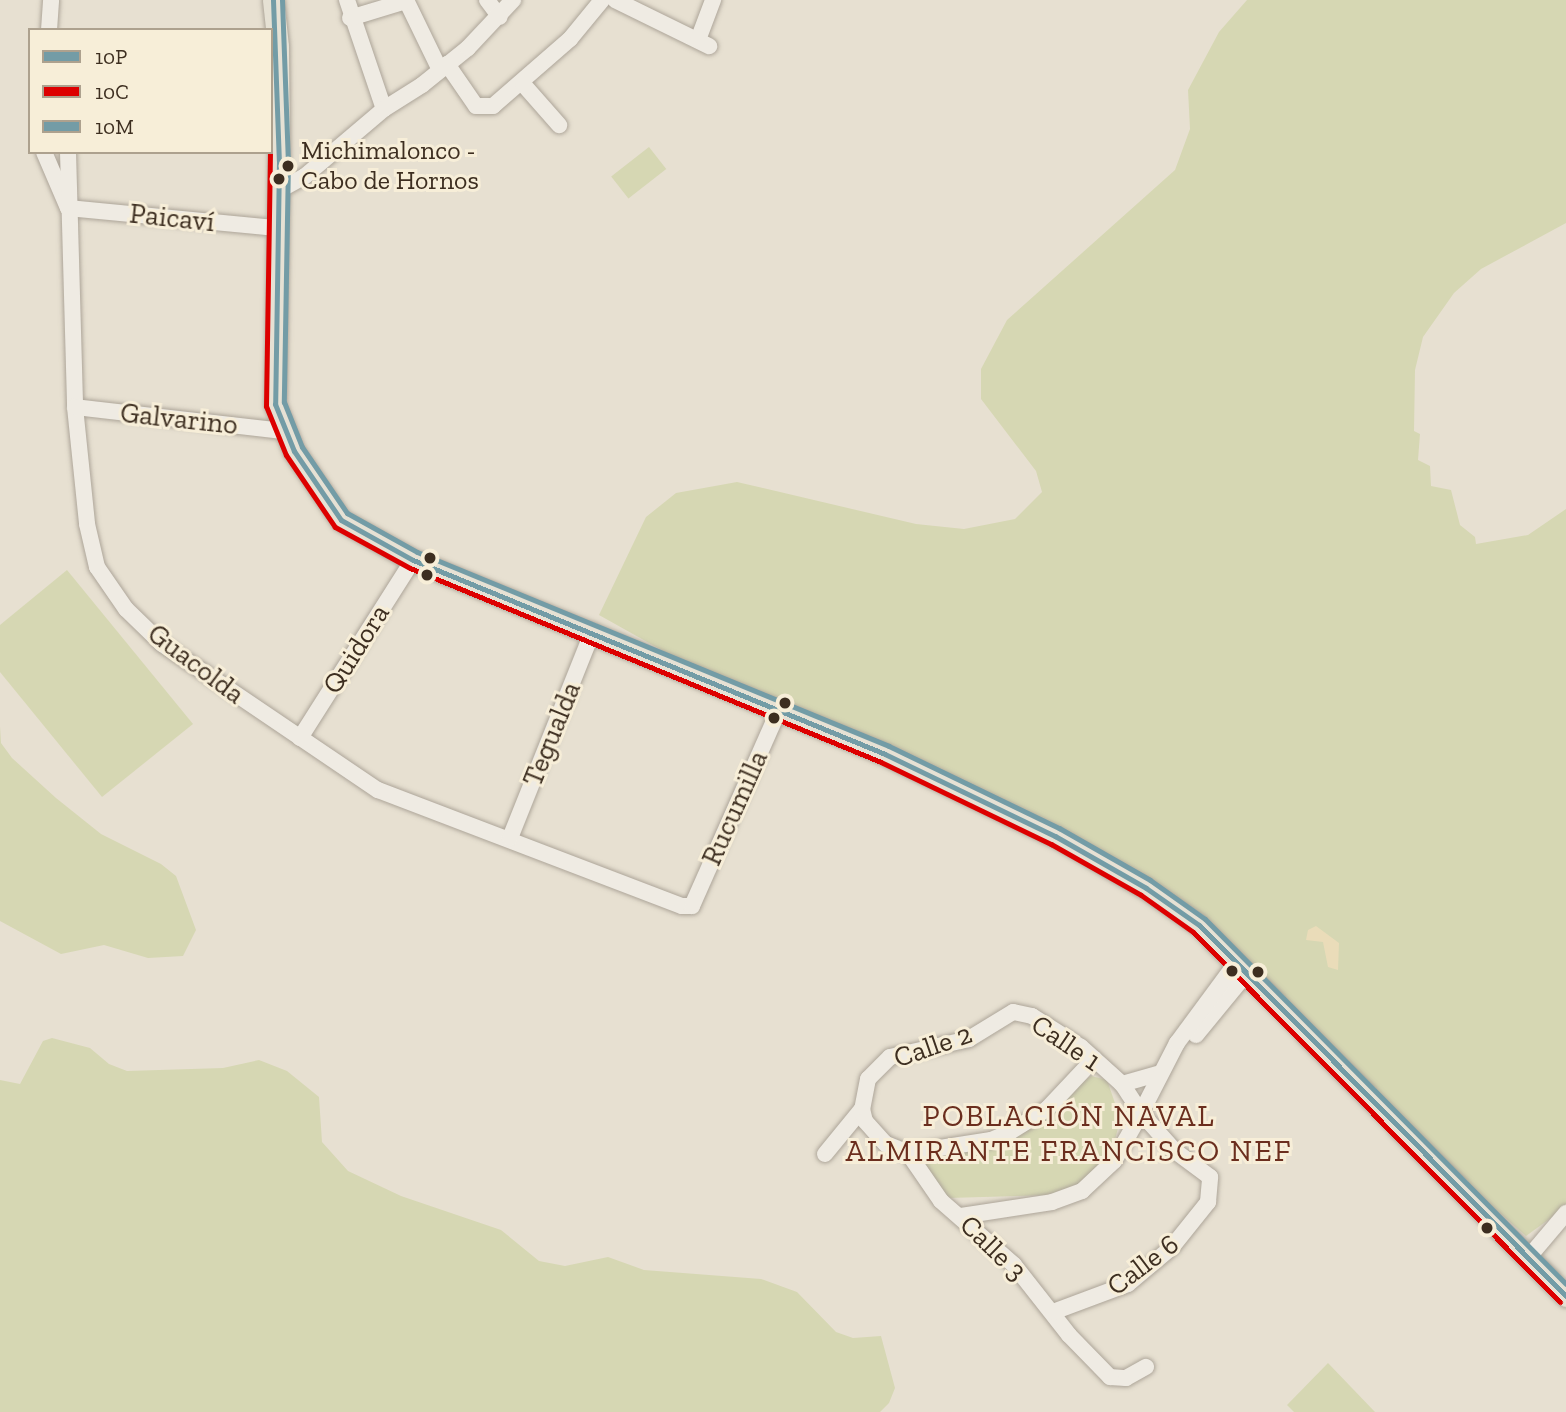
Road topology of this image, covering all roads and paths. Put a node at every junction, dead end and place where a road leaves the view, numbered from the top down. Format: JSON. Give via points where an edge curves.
{"nodes":[{"id":1,"x":51,"y":0,"type":"edge"},
{"id":2,"x":273,"y":0,"type":"edge"},
{"id":3,"x":347,"y":0,"type":"edge"},
{"id":4,"x":487,"y":0,"type":"edge"},
{"id":5,"x":513,"y":0,"type":"edge"},
{"id":6,"x":613,"y":0,"type":"edge"},
{"id":7,"x":713,"y":0,"type":"edge"},
{"id":8,"x":406,"y":1,"type":"edge"},
{"id":9,"x":500,"y":17,"type":"junction"},
{"id":10,"x":351,"y":18,"type":"junction"},
{"id":11,"x":48,"y":28,"type":"edge"},
{"id":12,"x":270,"y":28,"type":"edge"},
{"id":13,"x":444,"y":67,"type":"junction"},
{"id":14,"x":523,"y":84,"type":"junction"},
{"id":15,"x":273,"y":90,"type":"edge"},
{"id":16,"x":384,"y":109,"type":"junction"},
{"id":17,"x":559,"y":125,"type":"dead end"},
{"id":18,"x":45,"y":154,"type":"edge"},
{"id":19,"x":68,"y":154,"type":"edge"},
{"id":20,"x":278,"y":191,"type":"junction"},
{"id":21,"x":68,"y":208,"type":"junction"},
{"id":22,"x":277,"y":228,"type":"junction"},
{"id":23,"x":75,"y":407,"type":"junction"},
{"id":24,"x":284,"y":431,"type":"junction"},
{"id":25,"x":413,"y":560,"type":"junction"},
{"id":26,"x":593,"y":631,"type":"junction"},
{"id":27,"x":779,"y":710,"type":"junction"},
{"id":28,"x":300,"y":738,"type":"junction"},
{"id":29,"x":510,"y":838,"type":"junction"},
{"id":30,"x":692,"y":906,"type":"joint"},
{"id":31,"x":1242,"y":968,"type":"junction"},
{"id":32,"x":1013,"y":1012,"type":"joint"},
{"id":33,"x":1094,"y":1059,"type":"junction"},
{"id":34,"x":1158,"y":1074,"type":"junction"},
{"id":35,"x":1122,"y":1084,"type":"junction"},
{"id":36,"x":863,"y":1100,"type":"junction"},
{"id":37,"x":1141,"y":1113,"type":"junction"},
{"id":38,"x":908,"y":1153,"type":"junction"},
{"id":39,"x":825,"y":1154,"type":"dead end"},
{"id":40,"x":1211,"y":1190,"type":"joint"},
{"id":41,"x":1566,"y":1213,"type":"edge"},
{"id":42,"x":961,"y":1216,"type":"junction"},
{"id":43,"x":1528,"y":1258,"type":"junction"},
{"id":44,"x":1566,"y":1296,"type":"edge"},
{"id":45,"x":1053,"y":1312,"type":"junction"},
{"id":46,"x":1146,"y":1367,"type":"dead end"}],
"edges":[{"from":1,"to":11,"type":"street"},
{"from":2,"to":12,"type":"main road"},
{"from":3,"to":10,"type":"street"},
{"from":4,"to":9,"type":"street"},
{"from":5,"to":9,"type":"street"},
{"from":6,"to":7,"type":"street","via":[[704,43]]},
{"from":6,"to":14,"type":"street"},
{"from":8,"to":10,"type":"street"},
{"from":8,"to":13,"type":"street"},
{"from":9,"to":13,"type":"street"},
{"from":10,"to":16,"type":"street"},
{"from":13,"to":14,"type":"street","via":[[476,106],[485,109]]},
{"from":13,"to":16,"type":"street"},
{"from":14,"to":17,"type":"street"},
{"from":15,"to":20,"type":"main road"},
{"from":16,"to":20,"type":"street","via":[[316,168]]},
{"from":18,"to":21,"type":"street"},
{"from":19,"to":21,"type":"street","name":"Guacolda"},
{"from":20,"to":22,"type":"main road"},
{"from":21,"to":22,"type":"street","name":"Paicaví"},
{"from":21,"to":23,"type":"street","name":"Guacolda"},
{"from":22,"to":24,"type":"main road","via":[[274,376],[275,404]]},
{"from":23,"to":24,"type":"street","name":"Galvarino"},
{"from":23,"to":28,"type":"street","name":"Guacolda","via":[[87,524],[97,566],[127,608],[162,644]]},
{"from":24,"to":25,"type":"main road","via":[[341,520]]},
{"from":25,"to":26,"type":"main road"},
{"from":25,"to":28,"type":"street","name":"Quidora"},
{"from":26,"to":27,"type":"main road"},
{"from":26,"to":29,"type":"street","name":"Tegualda"},
{"from":27,"to":30,"type":"street","name":"Rucumilla"},
{"from":27,"to":31,"type":"main road","via":[[885,754],[1055,836],[1194,921]]},
{"from":28,"to":29,"type":"street","name":"Guacolda","via":[[378,790]]},
{"from":29,"to":30,"type":"street","name":"Guacolda"},
{"from":31,"to":34,"type":"street","via":[[1183,1050]]},
{"from":31,"to":43,"type":"main road"},
{"from":32,"to":33,"type":"street","name":"Calle 1","via":[[1032,1016],[1060,1032]]},
{"from":32,"to":36,"type":"street","name":"Calle 2","via":[[969,1039],[890,1057],[868,1079]]},
{"from":33,"to":35,"type":"street","name":"Calle 1"},
{"from":33,"to":38,"type":"street","via":[[1047,1108],[1010,1132],[990,1140]]},
{"from":34,"to":35,"type":"street"},
{"from":34,"to":37,"type":"street"},
{"from":35,"to":37,"type":"street","name":"Calle 1"},
{"from":36,"to":38,"type":"street","name":"Calle 3","via":[[875,1134]]},
{"from":36,"to":39,"type":"street","name":"Calle 2"},
{"from":37,"to":40,"type":"street","name":"Calle 1","via":[[1175,1151],[1210,1177]]},
{"from":37,"to":42,"type":"street","via":[[1114,1161],[1082,1191],[1052,1202]]},
{"from":38,"to":42,"type":"street","name":"Calle 3","via":[[923,1179]]},
{"from":40,"to":45,"type":"street","name":"Calle 6","via":[[1194,1224],[1150,1267],[1105,1296]]},
{"from":41,"to":43,"type":"street"},
{"from":42,"to":45,"type":"street","name":"Calle 3","via":[[1014,1265]]},
{"from":43,"to":44,"type":"main road"},
{"from":45,"to":46,"type":"street","name":"Calle 3","via":[[1110,1377],[1126,1378]]}]}
